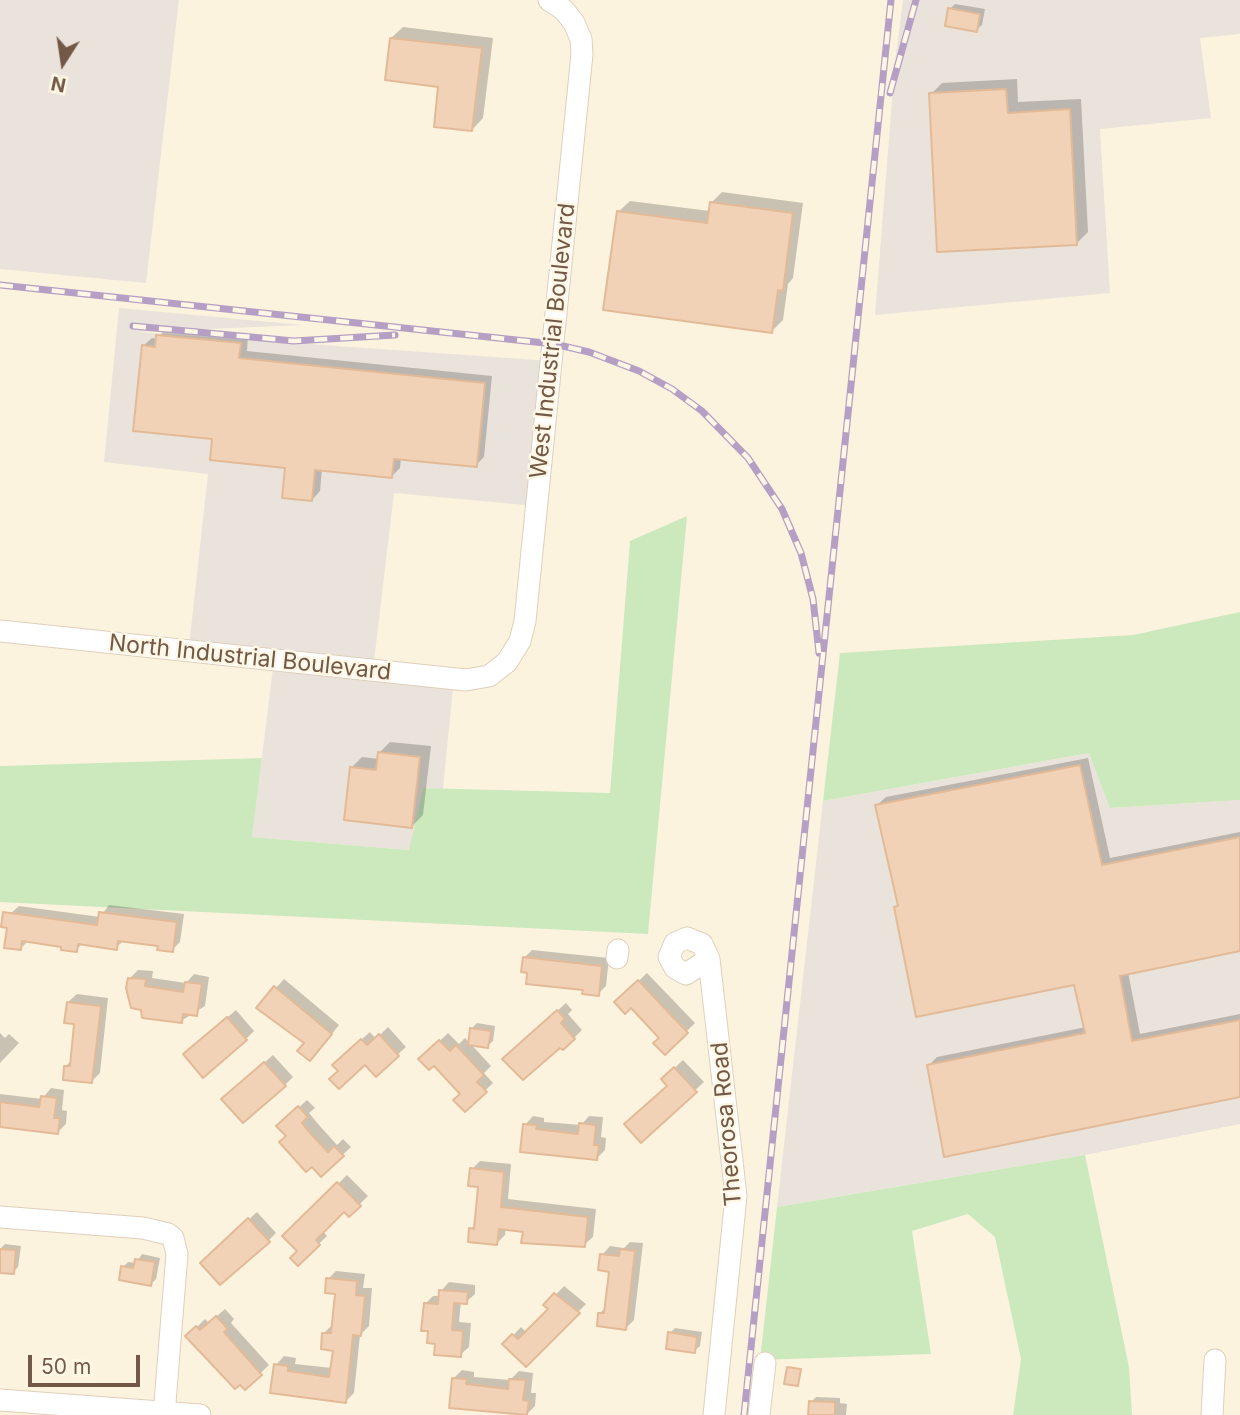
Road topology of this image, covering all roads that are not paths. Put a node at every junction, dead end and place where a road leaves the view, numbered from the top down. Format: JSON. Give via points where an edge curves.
{"nodes":[{"id":1,"x":556,"y":5,"type":"edge"},
{"id":2,"x":0,"y":631,"type":"edge"},
{"id":3,"x":498,"y":670,"type":"joint"},
{"id":4,"x":709,"y":959,"type":"dead end"},
{"id":5,"x":0,"y":1217,"type":"edge"},
{"id":6,"x":1215,"y":1360,"type":"dead end"},
{"id":7,"x":765,"y":1363,"type":"dead end"},
{"id":8,"x":0,"y":1400,"type":"edge"},
{"id":9,"x":164,"y":1414,"type":"edge"},
{"id":10,"x":200,"y":1415,"type":"edge"},
{"id":11,"x":714,"y":1415,"type":"edge"},
{"id":12,"x":759,"y":1415,"type":"edge"},
{"id":13,"x":1212,"y":1415,"type":"edge"}],
"edges":[{"from":1,"to":3,"type":"street","name":"West Industrial Boulevard","via":[[574,23],[582,54],[525,621],[520,641]]},
{"from":2,"to":3,"type":"street","name":"North Industrial Boulevard","via":[[466,680],[489,677]]},
{"from":4,"to":11,"type":"street","name":"Theorosa Road","via":[[736,1196]]},
{"from":5,"to":9,"type":"street","via":[[143,1228],[171,1236],[177,1254]]},
{"from":6,"to":13,"type":"street"},
{"from":7,"to":12,"type":"street"},
{"from":8,"to":9,"type":"street"},
{"from":9,"to":10,"type":"street"}]}
